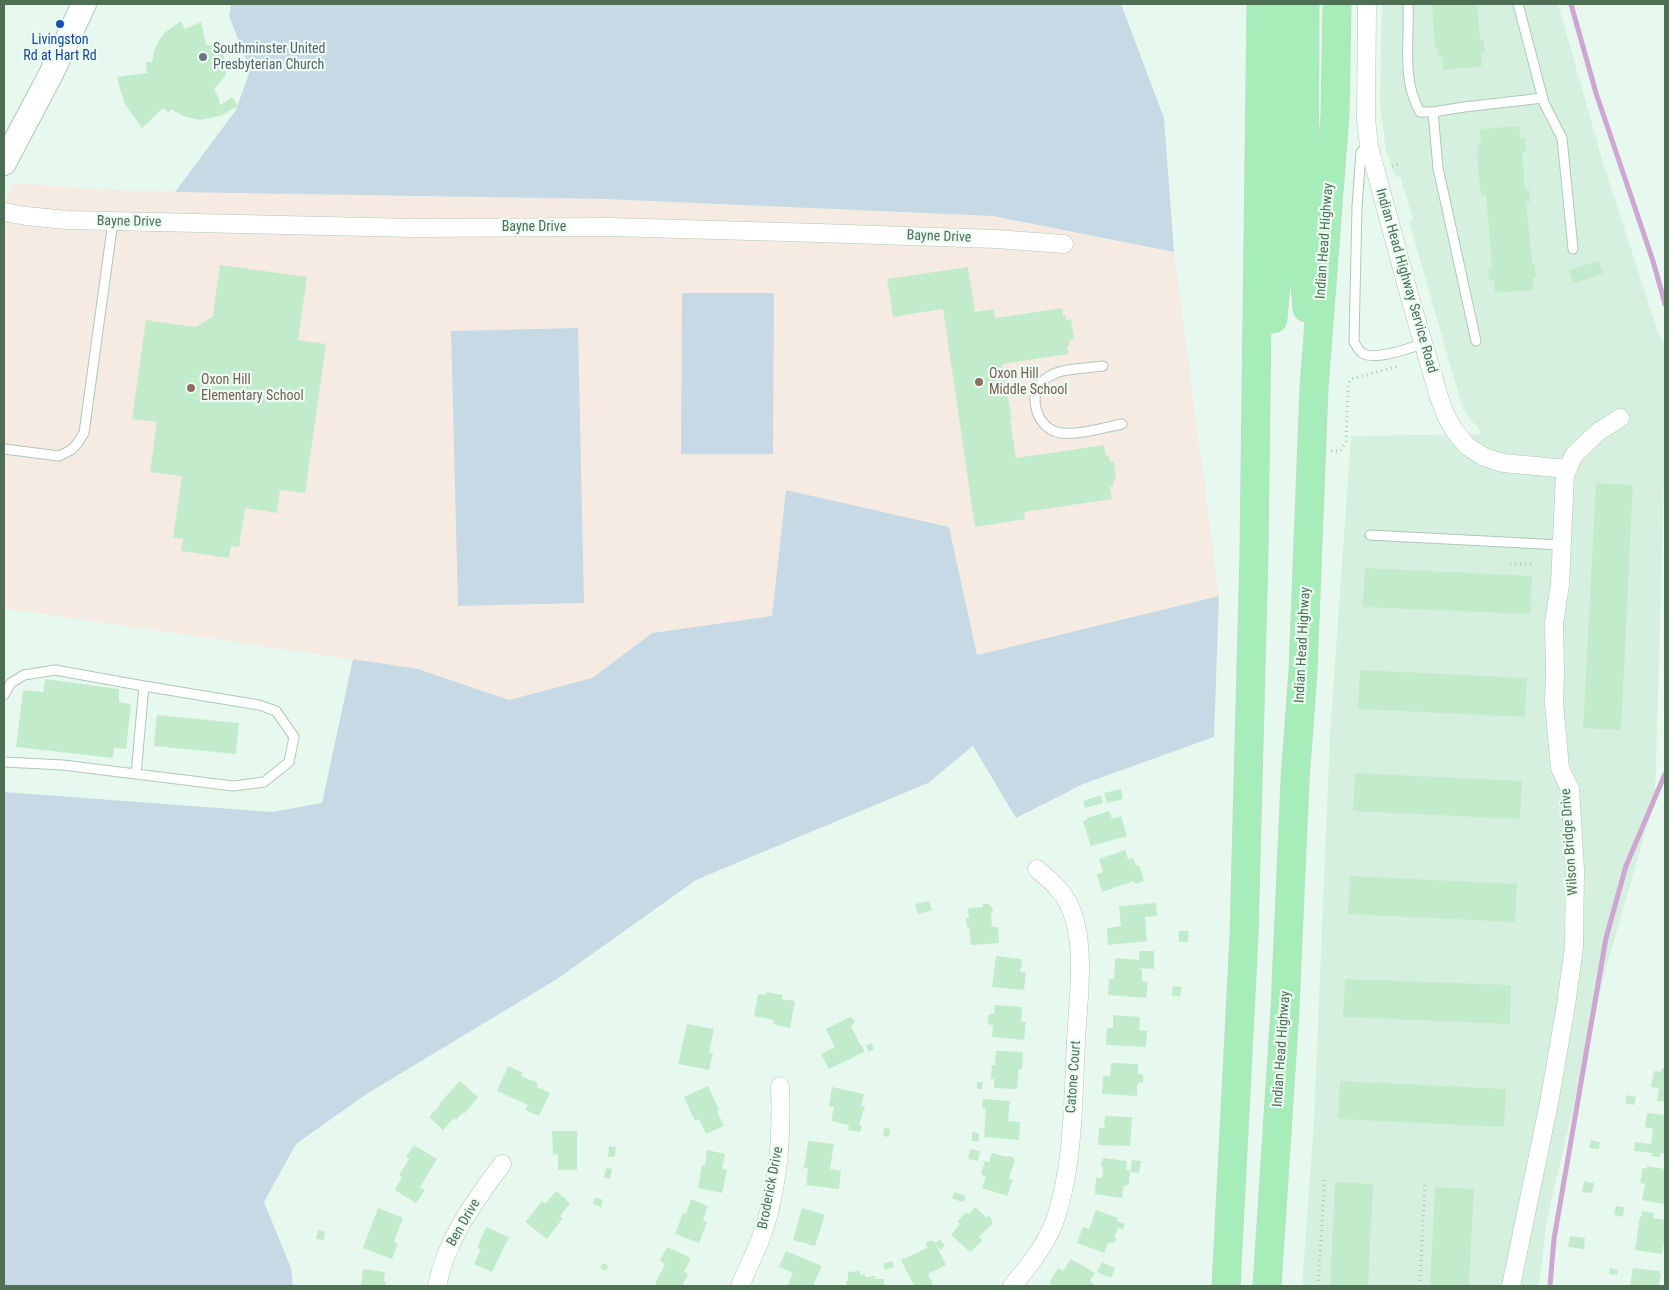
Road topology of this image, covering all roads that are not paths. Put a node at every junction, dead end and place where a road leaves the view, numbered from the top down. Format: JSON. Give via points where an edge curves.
{"nodes":[{"id":1,"x":84,"y":4,"type":"edge"},
{"id":2,"x":1261,"y":4,"type":"edge"},
{"id":3,"x":1285,"y":4,"type":"edge"},
{"id":4,"x":1305,"y":4,"type":"edge"},
{"id":5,"x":1338,"y":4,"type":"edge"},
{"id":6,"x":1367,"y":4,"type":"edge"},
{"id":7,"x":1408,"y":4,"type":"edge"},
{"id":8,"x":1518,"y":4,"type":"edge"},
{"id":9,"x":1543,"y":98,"type":"junction"},
{"id":10,"x":1433,"y":112,"type":"junction"},
{"id":11,"x":1369,"y":146,"type":"junction"},
{"id":12,"x":4,"y":163,"type":"edge"},
{"id":13,"x":4,"y":212,"type":"edge"},
{"id":14,"x":113,"y":221,"type":"junction"},
{"id":15,"x":1064,"y":244,"type":"dead end"},
{"id":16,"x":1573,"y":249,"type":"dead end"},
{"id":17,"x":1476,"y":341,"type":"dead end"},
{"id":18,"x":1423,"y":344,"type":"junction"},
{"id":19,"x":1103,"y":366,"type":"dead end"},
{"id":20,"x":1314,"y":387,"type":"junction"},
{"id":21,"x":1620,"y":418,"type":"dead end"},
{"id":22,"x":1122,"y":424,"type":"dead end"},
{"id":23,"x":4,"y":449,"type":"edge"},
{"id":24,"x":1568,"y":468,"type":"junction"},
{"id":25,"x":1370,"y":535,"type":"dead end"},
{"id":26,"x":1562,"y":545,"type":"junction"},
{"id":27,"x":1254,"y":552,"type":"junction"},
{"id":28,"x":144,"y":686,"type":"junction"},
{"id":29,"x":4,"y":695,"type":"edge"},
{"id":30,"x":4,"y":762,"type":"edge"},
{"id":31,"x":136,"y":774,"type":"junction"},
{"id":32,"x":1036,"y":869,"type":"dead end"},
{"id":33,"x":780,"y":1086,"type":"dead end"},
{"id":34,"x":502,"y":1164,"type":"dead end"},
{"id":35,"x":437,"y":1286,"type":"edge"},
{"id":36,"x":740,"y":1286,"type":"edge"},
{"id":37,"x":1012,"y":1286,"type":"edge"},
{"id":38,"x":1226,"y":1286,"type":"edge"},
{"id":39,"x":1267,"y":1286,"type":"edge"},
{"id":40,"x":1511,"y":1286,"type":"edge"}],
"edges":[{"from":1,"to":12,"type":"main road"},
{"from":2,"to":27,"type":"highway"},
{"from":3,"to":27,"type":"highway","via":[[1277,271]]},
{"from":4,"to":20,"type":"highway","via":[[1304,275]]},
{"from":5,"to":20,"type":"highway","name":"Indian Head Highway","via":[[1335,114]]},
{"from":6,"to":11,"type":"street","name":"Indian Head Highway Service Road","via":[[1366,119]]},
{"from":7,"to":10,"type":"lane","via":[[1407,58],[1414,102],[1420,112]]},
{"from":8,"to":9,"type":"lane"},
{"from":9,"to":10,"type":"lane"},
{"from":9,"to":16,"type":"lane","via":[[1562,138]]},
{"from":10,"to":17,"type":"lane","via":[[1438,168]]},
{"from":11,"to":18,"type":"street","name":"Indian Head Highway Service Road"},
{"from":11,"to":18,"type":"lane","via":[[1360,152],[1354,342],[1358,350],[1369,356]]},
{"from":13,"to":14,"type":"street","name":"Bayne Drive","via":[[66,220]]},
{"from":14,"to":15,"type":"street","name":"Bayne Drive","via":[[413,228],[610,227]]},
{"from":14,"to":23,"type":"lane","via":[[84,433],[78,444],[58,456]]},
{"from":18,"to":24,"type":"street","name":"Indian Head Highway Service Road","via":[[1446,416],[1467,446],[1484,457],[1503,463]]},
{"from":19,"to":22,"type":"lane","via":[[1056,372],[1043,380],[1035,394],[1036,412],[1045,424],[1059,432],[1072,433]]},
{"from":20,"to":39,"type":"highway","name":"Indian Head Highway","via":[[1303,671]]},
{"from":21,"to":24,"type":"street","name":"Wilson Bridge Drive","via":[[1598,432],[1574,455]]},
{"from":24,"to":26,"type":"street","name":"Wilson Bridge Drive","via":[[1565,474]]},
{"from":25,"to":26,"type":"lane"},
{"from":26,"to":40,"type":"street","name":"Wilson Bridge Drive","via":[[1554,623],[1554,703],[1560,768],[1570,789],[1575,870],[1574,947],[1550,1095]]},
{"from":27,"to":38,"type":"highway","via":[[1244,936]]},
{"from":28,"to":29,"type":"lane","via":[[55,670],[24,674],[11,683]]},
{"from":28,"to":31,"type":"lane"},
{"from":28,"to":31,"type":"lane","via":[[259,705],[276,711],[294,737],[289,762],[264,782],[233,786]]},
{"from":30,"to":31,"type":"lane"},
{"from":32,"to":37,"type":"street","name":"Catone Court","via":[[1064,894],[1073,912],[1079,941],[1074,1088],[1067,1173],[1059,1208],[1046,1239]]},
{"from":33,"to":36,"type":"street","name":"Broderick Drive","via":[[780,1142],[773,1195],[765,1228]]},
{"from":34,"to":35,"type":"street","name":"Ben Drive","via":[[459,1226],[440,1270]]}]}
